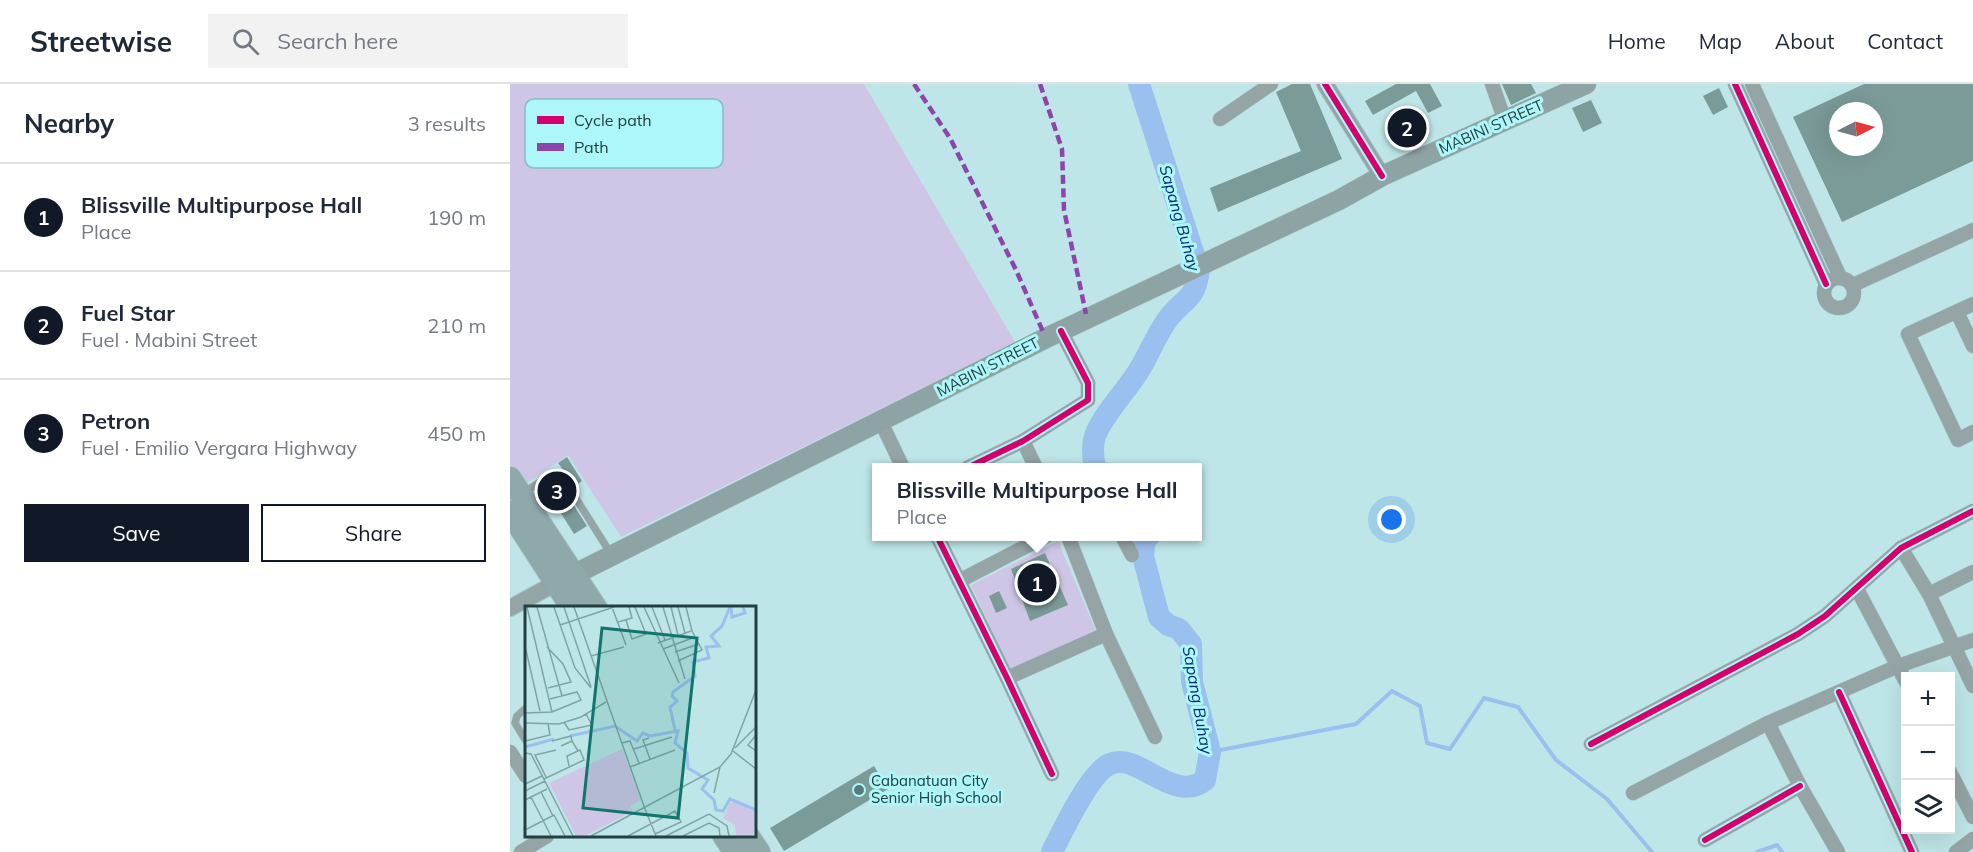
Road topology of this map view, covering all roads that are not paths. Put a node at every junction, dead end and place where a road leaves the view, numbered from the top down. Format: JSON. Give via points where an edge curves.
{"nodes":[{"id":1,"x":1271,"y":84,"type":"edge"},
{"id":2,"x":1325,"y":84,"type":"edge"},
{"id":3,"x":1492,"y":84,"type":"edge"},
{"id":4,"x":1586,"y":84,"type":"edge"},
{"id":5,"x":1735,"y":84,"type":"edge"},
{"id":6,"x":1752,"y":84,"type":"edge"},
{"id":7,"x":1220,"y":119,"type":"dead end"},
{"id":8,"x":1505,"y":122,"type":"junction"},
{"id":9,"x":1382,"y":176,"type":"junction"},
{"id":10,"x":1973,"y":230,"type":"edge"},
{"id":11,"x":1840,"y":277,"type":"junction"},
{"id":12,"x":1826,"y":284,"type":"junction"},
{"id":13,"x":1852,"y":285,"type":"junction"},
{"id":14,"x":1973,"y":304,"type":"edge"},
{"id":15,"x":1957,"y":312,"type":"junction"},
{"id":16,"x":1061,"y":331,"type":"junction"},
{"id":17,"x":1973,"y":346,"type":"edge"},
{"id":18,"x":881,"y":422,"type":"junction"},
{"id":19,"x":1973,"y":432,"type":"edge"},
{"id":20,"x":1023,"y":441,"type":"junction"},
{"id":21,"x":901,"y":463,"type":"edge"},
{"id":22,"x":977,"y":463,"type":"edge"},
{"id":23,"x":1033,"y":463,"type":"edge"},
{"id":24,"x":515,"y":509,"type":"edge"},
{"id":25,"x":1973,"y":511,"type":"edge"},
{"id":26,"x":939,"y":541,"type":"edge"},
{"id":27,"x":1038,"y":541,"type":"edge"},
{"id":28,"x":1070,"y":541,"type":"edge"},
{"id":29,"x":1124,"y":541,"type":"edge"},
{"id":30,"x":1901,"y":548,"type":"junction"},
{"id":31,"x":1132,"y":555,"type":"dead end"},
{"id":32,"x":612,"y":556,"type":"junction"},
{"id":33,"x":1973,"y":573,"type":"edge"},
{"id":34,"x":565,"y":579,"type":"junction"},
{"id":35,"x":959,"y":581,"type":"junction"},
{"id":36,"x":1857,"y":589,"type":"junction"},
{"id":37,"x":1929,"y":594,"type":"junction"},
{"id":38,"x":572,"y":606,"type":"edge"},
{"id":39,"x":594,"y":606,"type":"edge"},
{"id":40,"x":510,"y":608,"type":"edge"},
{"id":41,"x":1106,"y":634,"type":"junction"},
{"id":42,"x":1973,"y":640,"type":"edge"},
{"id":43,"x":1956,"y":646,"type":"junction"},
{"id":44,"x":1898,"y":666,"type":"junction"},
{"id":45,"x":1901,"y":673,"type":"edge"},
{"id":46,"x":1007,"y":678,"type":"junction"},
{"id":47,"x":1973,"y":686,"type":"edge"},
{"id":48,"x":1839,"y":692,"type":"junction"},
{"id":49,"x":525,"y":709,"type":"edge"},
{"id":50,"x":1768,"y":723,"type":"junction"},
{"id":51,"x":1155,"y":737,"type":"dead end"},
{"id":52,"x":525,"y":739,"type":"edge"},
{"id":53,"x":1591,"y":744,"type":"dead end"},
{"id":54,"x":510,"y":752,"type":"edge"},
{"id":55,"x":525,"y":774,"type":"edge"},
{"id":56,"x":1052,"y":774,"type":"dead end"},
{"id":57,"x":1954,"y":780,"type":"edge"},
{"id":58,"x":1800,"y":786,"type":"junction"},
{"id":59,"x":1633,"y":793,"type":"dead end"},
{"id":60,"x":1973,"y":817,"type":"edge"},
{"id":61,"x":545,"y":837,"type":"edge"},
{"id":62,"x":725,"y":837,"type":"edge"},
{"id":63,"x":749,"y":837,"type":"edge"},
{"id":64,"x":1973,"y":839,"type":"edge"},
{"id":65,"x":1705,"y":840,"type":"dead end"},
{"id":66,"x":521,"y":852,"type":"edge"},
{"id":67,"x":735,"y":852,"type":"edge"},
{"id":68,"x":759,"y":852,"type":"edge"},
{"id":69,"x":1838,"y":852,"type":"edge"},
{"id":70,"x":1912,"y":852,"type":"edge"},
{"id":71,"x":1956,"y":852,"type":"edge"}],
"edges":[{"from":1,"to":7,"type":"street"},
{"from":2,"to":9,"type":"street"},
{"from":3,"to":8,"type":"street"},
{"from":4,"to":8,"type":"main road","name":"MABINI STREET"},
{"from":5,"to":12,"type":"street"},
{"from":6,"to":11,"type":"street"},
{"from":8,"to":9,"type":"main road","name":"MABINI STREET"},
{"from":9,"to":16,"type":"main road","name":"MABINI STREET"},
{"from":10,"to":13,"type":"street"},
{"from":11,"to":12,"type":"street"},
{"from":11,"to":13,"type":"street"},
{"from":12,"to":13,"type":"street","via":[[1825,299],[1836,308],[1850,304],[1854,295]]},
{"from":14,"to":15,"type":"street"},
{"from":15,"to":17,"type":"street"},
{"from":15,"to":19,"type":"street","via":[[1908,334],[1958,440]]},
{"from":16,"to":18,"type":"main road","name":"MABINI STREET"},
{"from":16,"to":20,"type":"street","via":[[1088,383],[1088,400]]},
{"from":18,"to":21,"type":"street"},
{"from":18,"to":32,"type":"main road","name":"MABINI STREET"},
{"from":20,"to":22,"type":"street"},
{"from":20,"to":23,"type":"street"},
{"from":24,"to":32,"type":"lane","via":[[553,474],[560,473]]},
{"from":24,"to":34,"type":"highway"},
{"from":24,"to":34,"type":"highway"},
{"from":25,"to":30,"type":"street"},
{"from":26,"to":35,"type":"street"},
{"from":27,"to":35,"type":"street"},
{"from":28,"to":41,"type":"street"},
{"from":29,"to":31,"type":"street"},
{"from":30,"to":36,"type":"street"},
{"from":30,"to":37,"type":"street"},
{"from":32,"to":34,"type":"main road","name":"MABINI STREET"},
{"from":33,"to":37,"type":"street"},
{"from":34,"to":38,"type":"highway"},
{"from":34,"to":39,"type":"highway"},
{"from":34,"to":40,"type":"street"},
{"from":35,"to":46,"type":"street"},
{"from":36,"to":44,"type":"street"},
{"from":36,"to":53,"type":"street","via":[[1798,634]]},
{"from":37,"to":43,"type":"street"},
{"from":41,"to":46,"type":"street"},
{"from":41,"to":51,"type":"street"},
{"from":42,"to":43,"type":"street"},
{"from":43,"to":44,"type":"street"},
{"from":43,"to":47,"type":"street"},
{"from":44,"to":45,"type":"street"},
{"from":44,"to":48,"type":"street"},
{"from":46,"to":56,"type":"street"},
{"from":48,"to":50,"type":"street"},
{"from":48,"to":70,"type":"street"},
{"from":49,"to":52,"type":"lane","via":[[515,723]]},
{"from":50,"to":58,"type":"street"},
{"from":50,"to":59,"type":"street"},
{"from":54,"to":55,"type":"street"},
{"from":57,"to":60,"type":"street"},
{"from":58,"to":65,"type":"street"},
{"from":58,"to":69,"type":"street"},
{"from":61,"to":66,"type":"street"},
{"from":62,"to":67,"type":"highway"},
{"from":63,"to":68,"type":"highway"},
{"from":64,"to":71,"type":"street"}]}
